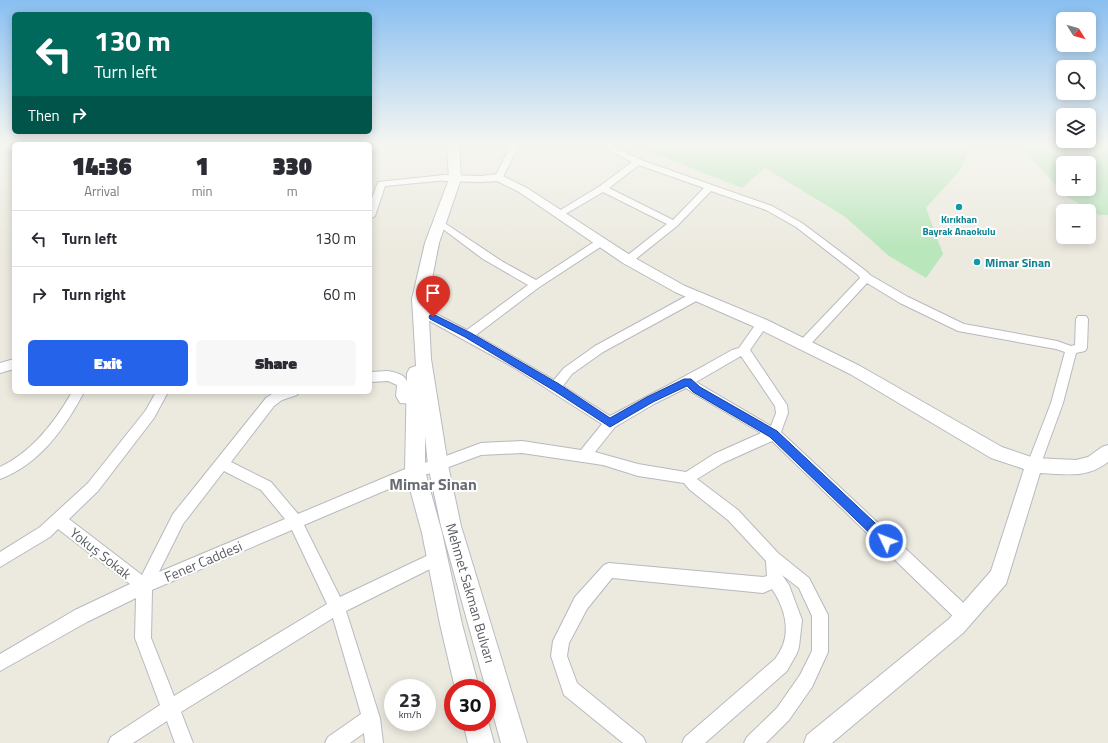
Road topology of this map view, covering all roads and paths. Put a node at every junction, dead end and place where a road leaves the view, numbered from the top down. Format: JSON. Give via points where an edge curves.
{"nodes":[{"id":1,"x":431,"y":180,"type":"edge"},
{"id":2,"x":449,"y":180,"type":"edge"},
{"id":3,"x":450,"y":180,"type":"edge"},
{"id":4,"x":504,"y":180,"type":"edge"},
{"id":5,"x":614,"y":180,"type":"edge"},
{"id":6,"x":689,"y":180,"type":"edge"},
{"id":7,"x":710,"y":187,"type":"junction"},
{"id":8,"x":603,"y":188,"type":"junction"},
{"id":9,"x":372,"y":210,"type":"edge"},
{"id":10,"x":559,"y":214,"type":"junction"},
{"id":11,"x":440,"y":223,"type":"junction"},
{"id":12,"x":674,"y":224,"type":"junction"},
{"id":13,"x":601,"y":242,"type":"junction"},
{"id":14,"x":628,"y":260,"type":"junction"},
{"id":15,"x":866,"y":278,"type":"junction"},
{"id":16,"x":537,"y":285,"type":"junction"},
{"id":17,"x":696,"y":296,"type":"junction"},
{"id":18,"x":422,"y":311,"type":"junction"},
{"id":19,"x":1082,"y":319,"type":"dead end"},
{"id":20,"x":762,"y":324,"type":"junction"},
{"id":21,"x":468,"y":335,"type":"junction"},
{"id":22,"x":804,"y":345,"type":"junction"},
{"id":23,"x":1071,"y":350,"type":"junction"},
{"id":24,"x":743,"y":351,"type":"junction"},
{"id":25,"x":12,"y":365,"type":"edge"},
{"id":26,"x":0,"y":368,"type":"edge"},
{"id":27,"x":372,"y":377,"type":"edge"},
{"id":28,"x":688,"y":382,"type":"junction"},
{"id":29,"x":556,"y":387,"type":"junction"},
{"id":30,"x":77,"y":394,"type":"edge"},
{"id":31,"x":161,"y":394,"type":"edge"},
{"id":32,"x":275,"y":394,"type":"edge"},
{"id":33,"x":416,"y":399,"type":"junction"},
{"id":34,"x":610,"y":423,"type":"junction"},
{"id":35,"x":774,"y":434,"type":"junction"},
{"id":36,"x":1108,"y":452,"type":"edge"},
{"id":37,"x":584,"y":456,"type":"junction"},
{"id":38,"x":222,"y":464,"type":"junction"},
{"id":39,"x":438,"y":465,"type":"junction"},
{"id":40,"x":1034,"y":465,"type":"junction"},
{"id":41,"x":414,"y":471,"type":"junction"},
{"id":42,"x":0,"y":472,"type":"edge"},
{"id":43,"x":688,"y":478,"type":"junction"},
{"id":44,"x":58,"y":520,"type":"junction"},
{"id":45,"x":295,"y":521,"type":"junction"},
{"id":46,"x":437,"y":558,"type":"junction"},
{"id":47,"x":773,"y":558,"type":"junction"},
{"id":48,"x":0,"y":560,"type":"edge"},
{"id":49,"x":775,"y":580,"type":"junction"},
{"id":50,"x":144,"y":586,"type":"junction"},
{"id":51,"x":337,"y":607,"type":"junction"},
{"id":52,"x":965,"y":616,"type":"junction"},
{"id":53,"x":0,"y":663,"type":"edge"},
{"id":54,"x":465,"y":679,"type":"edge"},
{"id":55,"x":171,"y":708,"type":"junction"},
{"id":56,"x":371,"y":718,"type":"junction"},
{"id":57,"x":478,"y":731,"type":"edge"},
{"id":58,"x":117,"y":743,"type":"edge"},
{"id":59,"x":184,"y":743,"type":"edge"},
{"id":60,"x":334,"y":743,"type":"edge"},
{"id":61,"x":374,"y":743,"type":"edge"},
{"id":62,"x":481,"y":743,"type":"edge"},
{"id":63,"x":514,"y":743,"type":"edge"},
{"id":64,"x":637,"y":743,"type":"edge"},
{"id":65,"x":691,"y":743,"type":"edge"},
{"id":66,"x":753,"y":743,"type":"edge"},
{"id":67,"x":815,"y":743,"type":"edge"}],
"edges":[{"from":1,"to":9,"type":"street","via":[[381,184]]},
{"from":2,"to":33,"type":"main road","name":"Mehmet Sakman Bulvarı","via":[[426,243],[411,300],[417,360]]},
{"from":3,"to":11,"type":"main road","name":"Mehmet Sakman Bulvarı"},
{"from":4,"to":10,"type":"street"},
{"from":5,"to":8,"type":"street"},
{"from":6,"to":7,"type":"street"},
{"from":7,"to":12,"type":"street"},
{"from":7,"to":15,"type":"street","via":[[769,208],[799,225]]},
{"from":8,"to":10,"type":"street"},
{"from":8,"to":12,"type":"street"},
{"from":10,"to":13,"type":"street"},
{"from":11,"to":16,"type":"street","via":[[472,247]]},
{"from":11,"to":18,"type":"main road","name":"Mehmet Sakman Bulvarı","via":[[430,250],[420,299]]},
{"from":12,"to":14,"type":"street"},
{"from":13,"to":14,"type":"street"},
{"from":13,"to":16,"type":"street"},
{"from":14,"to":17,"type":"street"},
{"from":15,"to":22,"type":"street"},
{"from":15,"to":23,"type":"street","via":[[962,328],[1057,345]]},
{"from":16,"to":21,"type":"street"},
{"from":17,"to":20,"type":"street"},
{"from":17,"to":29,"type":"street","via":[[599,349],[568,371]]},
{"from":18,"to":21,"type":"street"},
{"from":18,"to":39,"type":"main road","name":"Mehmet Sakman Bulvarı","via":[[423,359]]},
{"from":19,"to":23,"type":"street","via":[[1081,348]]},
{"from":20,"to":22,"type":"street"},
{"from":20,"to":24,"type":"street"},
{"from":21,"to":29,"type":"street"},
{"from":22,"to":40,"type":"street","via":[[855,370],[997,453]]},
{"from":23,"to":40,"type":"street","via":[[1056,404]]},
{"from":24,"to":28,"type":"street"},
{"from":24,"to":35,"type":"street","via":[[781,406],[782,413]]},
{"from":25,"to":26,"type":"street"},
{"from":27,"to":33,"type":"street","via":[[389,375],[400,380],[403,383],[404,399]]},
{"from":28,"to":34,"type":"street"},
{"from":28,"to":35,"type":"street","via":[[697,390]]},
{"from":29,"to":34,"type":"street"},
{"from":30,"to":42,"type":"street","via":[[68,412],[44,442],[10,469]]},
{"from":31,"to":44,"type":"street","via":[[150,414],[93,487]]},
{"from":32,"to":38,"type":"street"},
{"from":33,"to":41,"type":"main road","name":"Mehmet Sakman Bulvarı"},
{"from":34,"to":37,"type":"street"},
{"from":35,"to":43,"type":"street","via":[[736,449]]},
{"from":35,"to":52,"type":"street"},
{"from":36,"to":40,"type":"street","via":[[1092,464],[1081,466]]},
{"from":37,"to":39,"type":"street","name":"Fener Caddesi","via":[[515,447],[482,449]]},
{"from":37,"to":43,"type":"street","name":"Fener Caddesi","via":[[638,470]]},
{"from":38,"to":45,"type":"street","via":[[266,486]]},
{"from":38,"to":50,"type":"street","via":[[178,519]]},
{"from":39,"to":41,"type":"street","name":"Fener Caddesi"},
{"from":39,"to":63,"type":"main road","name":"Mehmet Sakman Bulvarı","via":[[451,526]]},
{"from":40,"to":52,"type":"street","via":[[999,577]]},
{"from":41,"to":45,"type":"street","name":"Fener Caddesi"},
{"from":41,"to":46,"type":"main road","name":"Mehmet Sakman Bulvarı"},
{"from":43,"to":47,"type":"street","via":[[733,515]]},
{"from":44,"to":48,"type":"street","via":[[45,532]]},
{"from":44,"to":50,"type":"street","name":"Yokuş Sokak"},
{"from":45,"to":50,"type":"street","name":"Fener Caddesi"},
{"from":45,"to":51,"type":"street"},
{"from":46,"to":51,"type":"street"},
{"from":46,"to":54,"type":"main road","name":"Mehmet Sakman Bulvarı"},
{"from":47,"to":49,"type":"street"},
{"from":47,"to":66,"type":"street","via":[[804,583],[820,615],[820,652],[806,681],[783,714]]},
{"from":49,"to":64,"type":"street","via":[[763,585],[609,570],[581,603],[561,641],[559,656],[570,689]]},
{"from":49,"to":65,"type":"street","via":[[783,591],[794,620],[790,647],[781,665]]},
{"from":50,"to":53,"type":"street","name":"Fener Caddesi","via":[[81,616]]},
{"from":50,"to":55,"type":"street","via":[[143,638]]},
{"from":51,"to":55,"type":"street"},
{"from":51,"to":56,"type":"street"},
{"from":52,"to":67,"type":"street"},
{"from":55,"to":58,"type":"street"},
{"from":55,"to":59,"type":"street"},
{"from":56,"to":60,"type":"street"},
{"from":56,"to":61,"type":"street"},
{"from":57,"to":62,"type":"main road"}]}
